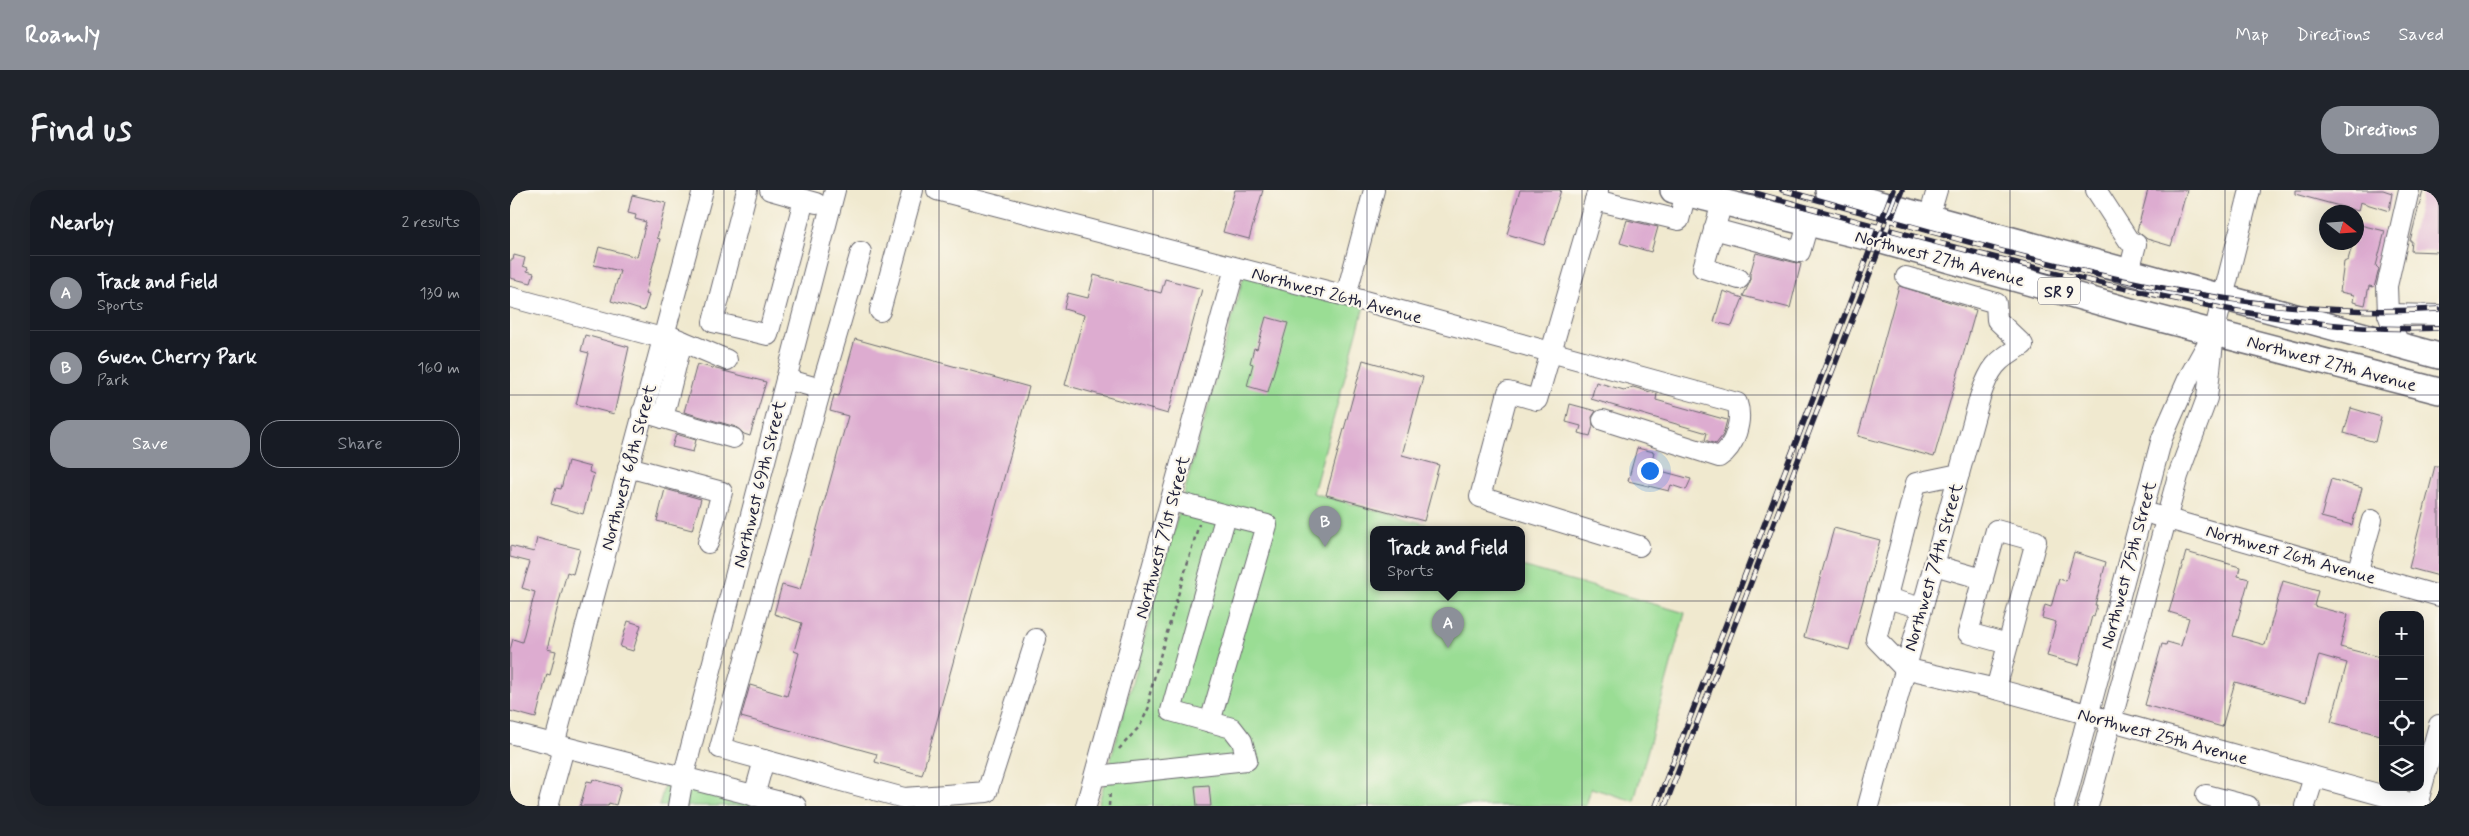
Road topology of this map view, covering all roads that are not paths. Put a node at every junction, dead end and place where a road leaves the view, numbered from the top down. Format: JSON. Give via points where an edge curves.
{"nodes":[{"id":1,"x":703,"y":190,"type":"edge"},
{"id":2,"x":747,"y":190,"type":"edge"},
{"id":3,"x":770,"y":190,"type":"edge"},
{"id":4,"x":913,"y":190,"type":"edge"},
{"id":5,"x":937,"y":190,"type":"edge"},
{"id":6,"x":1374,"y":190,"type":"edge"},
{"id":7,"x":1828,"y":190,"type":"edge"},
{"id":8,"x":1937,"y":190,"type":"edge"},
{"id":9,"x":2096,"y":190,"type":"edge"},
{"id":10,"x":2250,"y":190,"type":"edge"},
{"id":11,"x":2409,"y":190,"type":"edge"},
{"id":12,"x":1688,"y":192,"type":"edge"},
{"id":13,"x":1596,"y":195,"type":"edge"},
{"id":14,"x":832,"y":199,"type":"edge"},
{"id":15,"x":804,"y":200,"type":"junction"},
{"id":16,"x":1722,"y":203,"type":"junction"},
{"id":17,"x":1930,"y":216,"type":"junction"},
{"id":18,"x":1808,"y":224,"type":"junction"},
{"id":19,"x":1714,"y":229,"type":"junction"},
{"id":20,"x":861,"y":252,"type":"dead end"},
{"id":21,"x":1235,"y":268,"type":"junction"},
{"id":22,"x":2130,"y":272,"type":"junction"},
{"id":23,"x":1906,"y":277,"type":"dead end"},
{"id":24,"x":1739,"y":279,"type":"dead end"},
{"id":25,"x":510,"y":296,"type":"edge"},
{"id":26,"x":1346,"y":296,"type":"junction"},
{"id":27,"x":2224,"y":298,"type":"junction"},
{"id":28,"x":880,"y":311,"type":"dead end"},
{"id":29,"x":2388,"y":314,"type":"junction"},
{"id":30,"x":2439,"y":315,"type":"edge"},
{"id":31,"x":2214,"y":333,"type":"junction"},
{"id":32,"x":669,"y":337,"type":"junction"},
{"id":33,"x":2398,"y":345,"type":"junction"},
{"id":34,"x":1551,"y":353,"type":"junction"},
{"id":35,"x":2439,"y":356,"type":"edge"},
{"id":36,"x":727,"y":360,"type":"dead end"},
{"id":37,"x":786,"y":379,"type":"junction"},
{"id":38,"x":821,"y":390,"type":"junction"},
{"id":39,"x":2439,"y":391,"type":"edge"},
{"id":40,"x":642,"y":412,"type":"junction"},
{"id":41,"x":663,"y":418,"type":"junction"},
{"id":42,"x":1603,"y":420,"type":"dead end"},
{"id":43,"x":733,"y":438,"type":"dead end"},
{"id":44,"x":628,"y":467,"type":"junction"},
{"id":45,"x":1959,"y":474,"type":"junction"},
{"id":46,"x":1172,"y":501,"type":"junction"},
{"id":47,"x":2143,"y":512,"type":"junction"},
{"id":48,"x":1226,"y":515,"type":"junction"},
{"id":49,"x":2167,"y":518,"type":"junction"},
{"id":50,"x":2372,"y":520,"type":"dead end"},
{"id":51,"x":708,"y":543,"type":"dead end"},
{"id":52,"x":1639,"y":546,"type":"dead end"},
{"id":53,"x":1934,"y":565,"type":"junction"},
{"id":54,"x":2357,"y":573,"type":"junction"},
{"id":55,"x":1983,"y":578,"type":"junction"},
{"id":56,"x":2439,"y":596,"type":"edge"},
{"id":57,"x":1886,"y":598,"type":"junction"},
{"id":58,"x":1922,"y":608,"type":"junction"},
{"id":59,"x":2116,"y":610,"type":"junction"},
{"id":60,"x":2140,"y":616,"type":"junction"},
{"id":61,"x":1036,"y":639,"type":"dead end"},
{"id":62,"x":2008,"y":644,"type":"junction"},
{"id":63,"x":1904,"y":668,"type":"junction"},
{"id":64,"x":1996,"y":689,"type":"junction"},
{"id":65,"x":2088,"y":716,"type":"junction"},
{"id":66,"x":1210,"y":722,"type":"junction"},
{"id":67,"x":2111,"y":722,"type":"junction"},
{"id":68,"x":2439,"y":725,"type":"edge"},
{"id":69,"x":510,"y":733,"type":"edge"},
{"id":70,"x":559,"y":746,"type":"junction"},
{"id":71,"x":764,"y":760,"type":"junction"},
{"id":72,"x":1103,"y":776,"type":"junction"},
{"id":73,"x":2314,"y":777,"type":"junction"},
{"id":74,"x":683,"y":778,"type":"junction"},
{"id":75,"x":2206,"y":795,"type":"dead end"},
{"id":76,"x":754,"y":796,"type":"junction"},
{"id":77,"x":2419,"y":805,"type":"edge"},
{"id":78,"x":548,"y":806,"type":"edge"},
{"id":79,"x":678,"y":806,"type":"edge"},
{"id":80,"x":796,"y":806,"type":"edge"},
{"id":81,"x":1086,"y":806,"type":"edge"},
{"id":82,"x":1868,"y":806,"type":"edge"},
{"id":83,"x":2064,"y":806,"type":"edge"},
{"id":84,"x":2088,"y":806,"type":"edge"},
{"id":85,"x":2248,"y":806,"type":"edge"},
{"id":86,"x":2305,"y":806,"type":"edge"}],
"edges":[{"from":1,"to":32,"type":"street","name":"Northwest 68th Street"},
{"from":2,"to":15,"type":"street","via":[[713,322],[768,335]]},
{"from":3,"to":15,"type":"street"},
{"from":4,"to":28,"type":"street"},
{"from":5,"to":21,"type":"street","name":"Northwest 26th Avenue"},
{"from":6,"to":26,"type":"street"},
{"from":7,"to":17,"type":"main road","name":"Northwest 27th Avenue","number":"SR 9"},
{"from":8,"to":17,"type":"street"},
{"from":9,"to":22,"type":"street","via":[[2129,241],[2136,244]]},
{"from":10,"to":27,"type":"street","name":"Northwest 75th Street"},
{"from":11,"to":29,"type":"street","via":[[2387,286]]},
{"from":12,"to":13,"type":"street","via":[[1679,220]]},
{"from":12,"to":16,"type":"main road","name":"Northwest 27th Avenue","number":"SR 9"},
{"from":13,"to":34,"type":"street"},
{"from":14,"to":15,"type":"street"},
{"from":14,"to":37,"type":"street","name":"Northwest 69th Street"},
{"from":16,"to":18,"type":"main road","name":"Northwest 27th Avenue","number":"SR 9"},
{"from":16,"to":19,"type":"street"},
{"from":17,"to":22,"type":"main road","name":"Northwest 27th Avenue","number":"SR 9"},
{"from":18,"to":19,"type":"street","via":[[1800,252]]},
{"from":18,"to":31,"type":"main road","name":"Northwest 27th Avenue","number":"SR 9","via":[[1952,260]]},
{"from":19,"to":24,"type":"street","via":[[1703,268]]},
{"from":20,"to":38,"type":"street"},
{"from":21,"to":26,"type":"street","name":"Northwest 26th Avenue"},
{"from":21,"to":46,"type":"street","name":"Northwest 71st Street"},
{"from":22,"to":27,"type":"main road","name":"Northwest 27th Avenue","number":"SR 9"},
{"from":23,"to":45,"type":"street","name":"Northwest 74th Street","via":[[1996,303],[1998,320],[2023,345],[2003,356],[1990,371]]},
{"from":25,"to":32,"type":"street"},
{"from":26,"to":34,"type":"street","name":"Northwest 26th Avenue"},
{"from":27,"to":31,"type":"street","name":"Northwest 75th Street"},
{"from":27,"to":33,"type":"main road","name":"Northwest 27th Avenue","number":"SR 9"},
{"from":29,"to":30,"type":"street"},
{"from":29,"to":33,"type":"street"},
{"from":31,"to":39,"type":"main road","name":"Northwest 27th Avenue","number":"SR 9"},
{"from":31,"to":47,"type":"street","name":"Northwest 75th Street","via":[[2162,438]]},
{"from":31,"to":49,"type":"street","name":"Northwest 75th Street","via":[[2207,398],[2178,476]]},
{"from":32,"to":36,"type":"street"},
{"from":32,"to":40,"type":"street","name":"Northwest 68th Street"},
{"from":32,"to":41,"type":"street"},
{"from":33,"to":35,"type":"main road","name":"Northwest 27th Avenue","number":"SR 9"},
{"from":34,"to":42,"type":"street","name":"Northwest 26th Avenue","via":[[1737,403],[1740,411],[1736,432],[1725,453],[1719,456]]},
{"from":34,"to":52,"type":"street","via":[[1537,400],[1508,392],[1480,497]]},
{"from":37,"to":38,"type":"street"},
{"from":37,"to":74,"type":"street","name":"Northwest 69th Street"},
{"from":38,"to":71,"type":"street","via":[[720,748]]},
{"from":40,"to":41,"type":"street"},
{"from":40,"to":44,"type":"street","name":"Northwest 68th Street"},
{"from":41,"to":43,"type":"street"},
{"from":44,"to":51,"type":"street","via":[[722,492]]},
{"from":44,"to":70,"type":"street","name":"Northwest 68th Street"},
{"from":45,"to":53,"type":"street","name":"Northwest 74th Street"},
{"from":45,"to":57,"type":"street","via":[[1916,484]]},
{"from":46,"to":48,"type":"street"},
{"from":46,"to":72,"type":"street","name":"Northwest 71st Street"},
{"from":47,"to":49,"type":"street","name":"Northwest 26th Avenue"},
{"from":47,"to":59,"type":"street","name":"Northwest 75th Street"},
{"from":48,"to":66,"type":"street","via":[[1172,711]]},
{"from":48,"to":66,"type":"street","via":[[1267,525]]},
{"from":49,"to":54,"type":"street","name":"Northwest 26th Avenue"},
{"from":49,"to":60,"type":"street","name":"Northwest 75th Street"},
{"from":50,"to":54,"type":"street"},
{"from":53,"to":55,"type":"street"},
{"from":53,"to":58,"type":"street","name":"Northwest 74th Street"},
{"from":54,"to":56,"type":"street","name":"Northwest 26th Avenue"},
{"from":55,"to":62,"type":"street","via":[[1968,634]]},
{"from":55,"to":62,"type":"street","via":[[1996,530],[2036,541]]},
{"from":57,"to":58,"type":"street"},
{"from":57,"to":63,"type":"street","via":[[1876,639]]},
{"from":58,"to":63,"type":"street","name":"Northwest 74th Street"},
{"from":59,"to":60,"type":"street"},
{"from":59,"to":65,"type":"street","name":"Northwest 75th Street"},
{"from":60,"to":67,"type":"street","name":"Northwest 75th Street"},
{"from":61,"to":71,"type":"street","via":[[987,792],[904,798]]},
{"from":62,"to":64,"type":"street"},
{"from":63,"to":64,"type":"street","name":"Northwest 25th Avenue"},
{"from":63,"to":82,"type":"street","name":"Northwest 74th Street"},
{"from":64,"to":65,"type":"street","name":"Northwest 25th Avenue"},
{"from":65,"to":67,"type":"street","name":"Northwest 25th Avenue"},
{"from":65,"to":83,"type":"street","name":"Northwest 75th Street"},
{"from":66,"to":72,"type":"street","via":[[1232,728],[1242,740],[1247,760]]},
{"from":67,"to":73,"type":"street","name":"Northwest 25th Avenue"},
{"from":67,"to":84,"type":"street","name":"Northwest 75th Street"},
{"from":68,"to":77,"type":"street"},
{"from":69,"to":70,"type":"street"},
{"from":70,"to":74,"type":"street"},
{"from":70,"to":78,"type":"street","name":"Northwest 68th Street"},
{"from":71,"to":76,"type":"street"},
{"from":72,"to":81,"type":"street","name":"Northwest 71st Street"},
{"from":73,"to":77,"type":"street","name":"Northwest 25th Avenue"},
{"from":73,"to":86,"type":"street"},
{"from":74,"to":76,"type":"street"},
{"from":74,"to":79,"type":"street","name":"Northwest 69th Street"},
{"from":75,"to":85,"type":"street"},
{"from":76,"to":80,"type":"street"}]}
